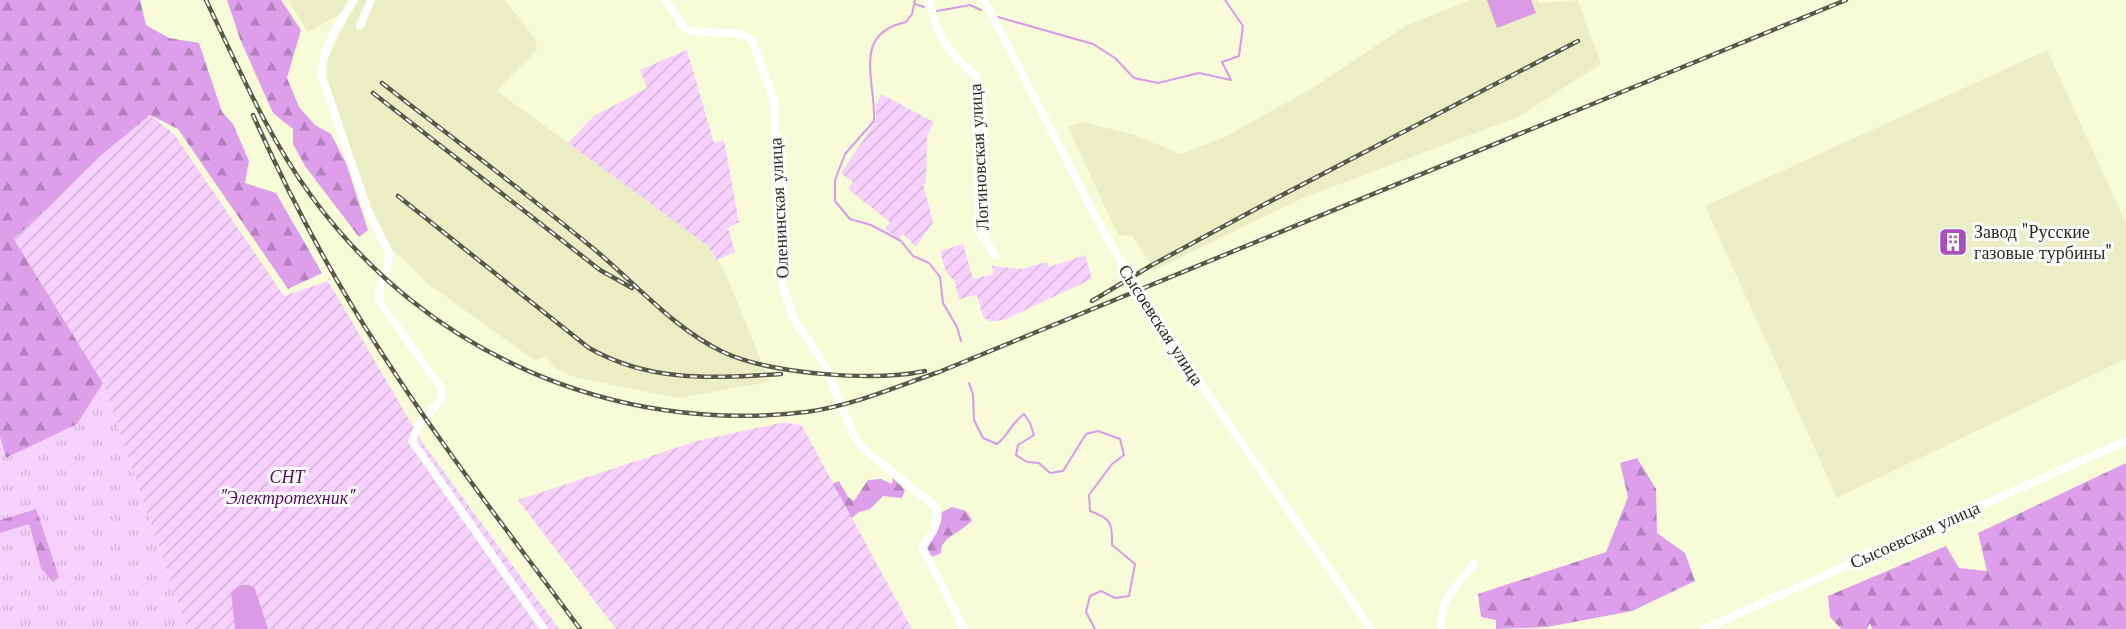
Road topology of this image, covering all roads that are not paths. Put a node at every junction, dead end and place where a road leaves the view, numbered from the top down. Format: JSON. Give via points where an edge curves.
{"nodes":[{"id":1,"x":354,"y":0,"type":"edge"},
{"id":2,"x":371,"y":0,"type":"edge"},
{"id":3,"x":665,"y":0,"type":"edge"},
{"id":4,"x":929,"y":0,"type":"edge"},
{"id":5,"x":984,"y":0,"type":"edge"},
{"id":6,"x":360,"y":26,"type":"dead end"},
{"id":7,"x":995,"y":255,"type":"dead end"},
{"id":8,"x":2126,"y":441,"type":"edge"},
{"id":9,"x":1474,"y":564,"type":"dead end"},
{"id":10,"x":544,"y":629,"type":"edge"},
{"id":11,"x":964,"y":629,"type":"edge"},
{"id":12,"x":1371,"y":629,"type":"edge"},
{"id":13,"x":1442,"y":629,"type":"edge"},
{"id":14,"x":1704,"y":629,"type":"edge"}],
"edges":[{"from":1,"to":10,"type":"street","via":[[326,48],[321,61],[322,77],[367,208],[389,253],[379,301],[441,388],[442,399],[419,424],[412,441]]},
{"from":2,"to":6,"type":"street"},
{"from":3,"to":11,"type":"street","name":"Оленинская улица","via":[[690,31],[740,34],[752,40],[774,102],[785,298],[804,337],[824,364],[861,447],[935,506],[935,530],[922,547]]},
{"from":4,"to":7,"type":"street","name":"Логиновская улица","via":[[939,34],[959,62],[976,76],[981,234]]},
{"from":5,"to":12,"type":"street","name":"Сысоевская улица","via":[[1101,227],[1146,305]]},
{"from":8,"to":14,"type":"street","name":"Сысоевская улица"},
{"from":9,"to":13,"type":"street","via":[[1444,602]]}]}
